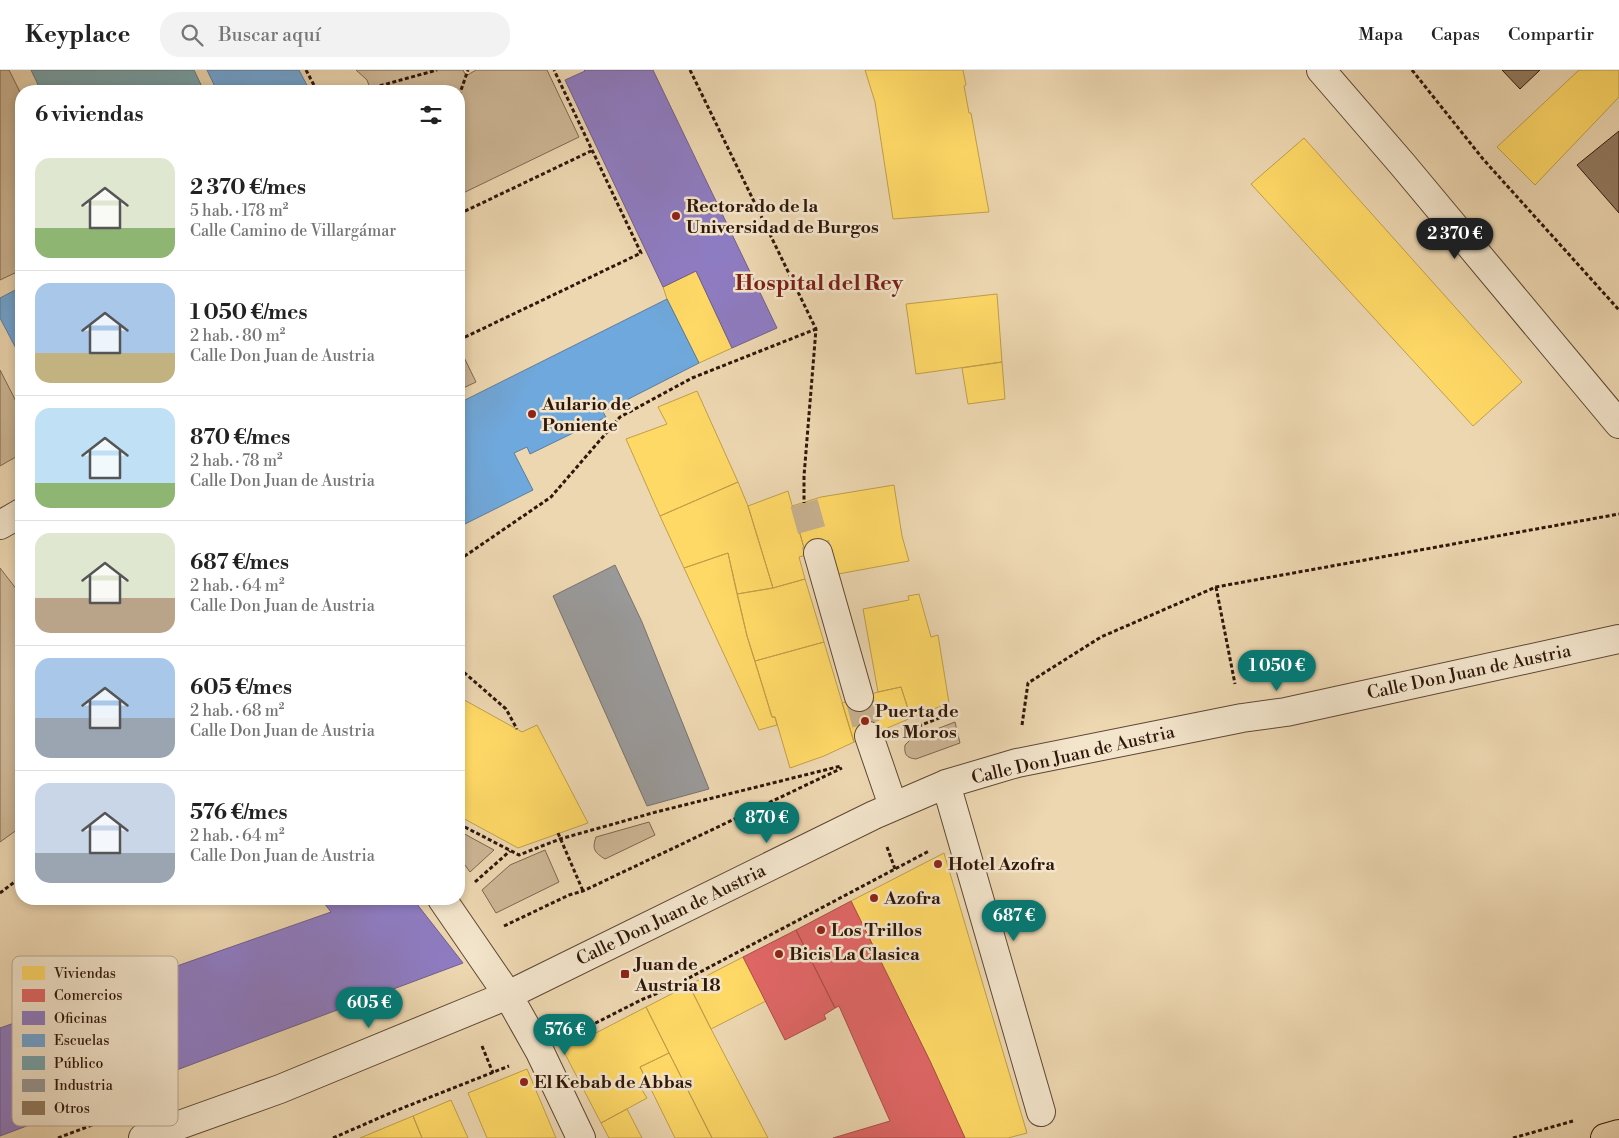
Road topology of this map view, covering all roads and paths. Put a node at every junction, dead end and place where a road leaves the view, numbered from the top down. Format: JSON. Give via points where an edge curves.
{"nodes":[{"id":1,"x":306,"y":70,"type":"edge"},
{"id":2,"x":437,"y":70,"type":"edge"},
{"id":3,"x":468,"y":70,"type":"edge"},
{"id":4,"x":554,"y":70,"type":"edge"},
{"id":5,"x":690,"y":70,"type":"edge"},
{"id":6,"x":1321,"y":70,"type":"edge"},
{"id":7,"x":1412,"y":70,"type":"edge"},
{"id":8,"x":313,"y":85,"type":"edge"},
{"id":9,"x":383,"y":85,"type":"edge"},
{"id":10,"x":463,"y":85,"type":"edge"},
{"id":11,"x":591,"y":151,"type":"junction"},
{"id":12,"x":465,"y":211,"type":"edge"},
{"id":13,"x":1619,"y":310,"type":"edge"},
{"id":14,"x":816,"y":329,"type":"junction"},
{"id":15,"x":465,"y":337,"type":"edge"},
{"id":16,"x":1619,"y":424,"type":"edge"},
{"id":17,"x":804,"y":503,"type":"tunnel mouth"},
{"id":18,"x":1619,"y":514,"type":"edge"},
{"id":19,"x":15,"y":516,"type":"edge"},
{"id":20,"x":0,"y":525,"type":"edge"},
{"id":21,"x":818,"y":552,"type":"tunnel mouth"},
{"id":22,"x":465,"y":556,"type":"edge"},
{"id":23,"x":1216,"y":587,"type":"junction"},
{"id":24,"x":1619,"y":639,"type":"edge"},
{"id":25,"x":465,"y":673,"type":"edge"},
{"id":26,"x":859,"y":697,"type":"tunnel mouth"},
{"id":27,"x":952,"y":713,"type":"dead end"},
{"id":28,"x":1242,"y":718,"type":"junction"},
{"id":29,"x":517,"y":729,"type":"dead end"},
{"id":30,"x":865,"y":750,"type":"junction"},
{"id":31,"x":1017,"y":763,"type":"junction"},
{"id":32,"x":946,"y":784,"type":"junction"},
{"id":33,"x":893,"y":806,"type":"junction"},
{"id":34,"x":465,"y":827,"type":"edge"},
{"id":35,"x":558,"y":833,"type":"dead end"},
{"id":36,"x":962,"y":834,"type":"junction"},
{"id":37,"x":560,"y":839,"type":"junction"},
{"id":38,"x":510,"y":851,"type":"junction"},
{"id":39,"x":15,"y":882,"type":"edge"},
{"id":40,"x":473,"y":883,"type":"dead end"},
{"id":41,"x":583,"y":891,"type":"junction"},
{"id":42,"x":0,"y":893,"type":"edge"},
{"id":43,"x":446,"y":905,"type":"edge"},
{"id":44,"x":472,"y":941,"type":"junction"},
{"id":45,"x":508,"y":995,"type":"junction"},
{"id":46,"x":540,"y":1052,"type":"junction"},
{"id":47,"x":1041,"y":1112,"type":"dead end"},
{"id":48,"x":1575,"y":1120,"type":"dead end"},
{"id":49,"x":209,"y":1127,"type":"edge"},
{"id":50,"x":1619,"y":1134,"type":"edge"},
{"id":51,"x":143,"y":1138,"type":"edge"},
{"id":52,"x":333,"y":1138,"type":"edge"},
{"id":53,"x":581,"y":1138,"type":"edge"},
{"id":54,"x":1512,"y":1138,"type":"edge"},
{"id":55,"x":1605,"y":1138,"type":"edge"}],
"edges":[{"from":1,"to":8,"type":"path"},
{"from":2,"to":9,"type":"path"},
{"from":3,"to":10,"type":"path"},
{"from":4,"to":11,"type":"path"},
{"from":5,"to":14,"type":"path"},
{"from":6,"to":16,"type":"street"},
{"from":7,"to":13,"type":"path","via":[[1483,159]]},
{"from":11,"to":12,"type":"path"},
{"from":11,"to":15,"type":"path","via":[[641,253]]},
{"from":14,"to":17,"type":"path"},
{"from":14,"to":22,"type":"path","via":[[692,378],[620,417],[551,497]]},
{"from":18,"to":23,"type":"path"},
{"from":19,"to":20,"type":"street"},
{"from":21,"to":26,"type":"street"},
{"from":23,"to":28,"type":"path"},
{"from":23,"to":31,"type":"path","via":[[1101,637],[1028,683]]},
{"from":24,"to":28,"type":"street","name":"Calle Don Juan de Austria","via":[[1286,712]]},
{"from":25,"to":29,"type":"path","via":[[506,709]]},
{"from":27,"to":30,"type":"path"},
{"from":28,"to":31,"type":"street","name":"Calle Don Juan de Austria"},
{"from":30,"to":33,"type":"street"},
{"from":30,"to":37,"type":"path"},
{"from":30,"to":41,"type":"path"},
{"from":31,"to":32,"type":"street","name":"Calle Don Juan de Austria"},
{"from":32,"to":33,"type":"street","name":"Calle Don Juan de Austria"},
{"from":32,"to":36,"type":"street"},
{"from":33,"to":45,"type":"street","name":"Calle Don Juan de Austria"},
{"from":34,"to":38,"type":"path"},
{"from":35,"to":37,"type":"path"},
{"from":36,"to":46,"type":"path","via":[[670,988]]},
{"from":36,"to":47,"type":"street"},
{"from":37,"to":38,"type":"path","via":[[519,855]]},
{"from":37,"to":41,"type":"path"},
{"from":38,"to":40,"type":"path"},
{"from":39,"to":42,"type":"path"},
{"from":41,"to":44,"type":"path"},
{"from":43,"to":44,"type":"street"},
{"from":44,"to":45,"type":"street"},
{"from":45,"to":46,"type":"street"},
{"from":45,"to":49,"type":"street","name":"Calle Don Juan de Austria","via":[[280,1090]]},
{"from":46,"to":52,"type":"path"},
{"from":46,"to":53,"type":"street"},
{"from":48,"to":54,"type":"path"},
{"from":49,"to":51,"type":"street","name":"Calle Don Juan de Austria"},
{"from":50,"to":55,"type":"main road"}]}
